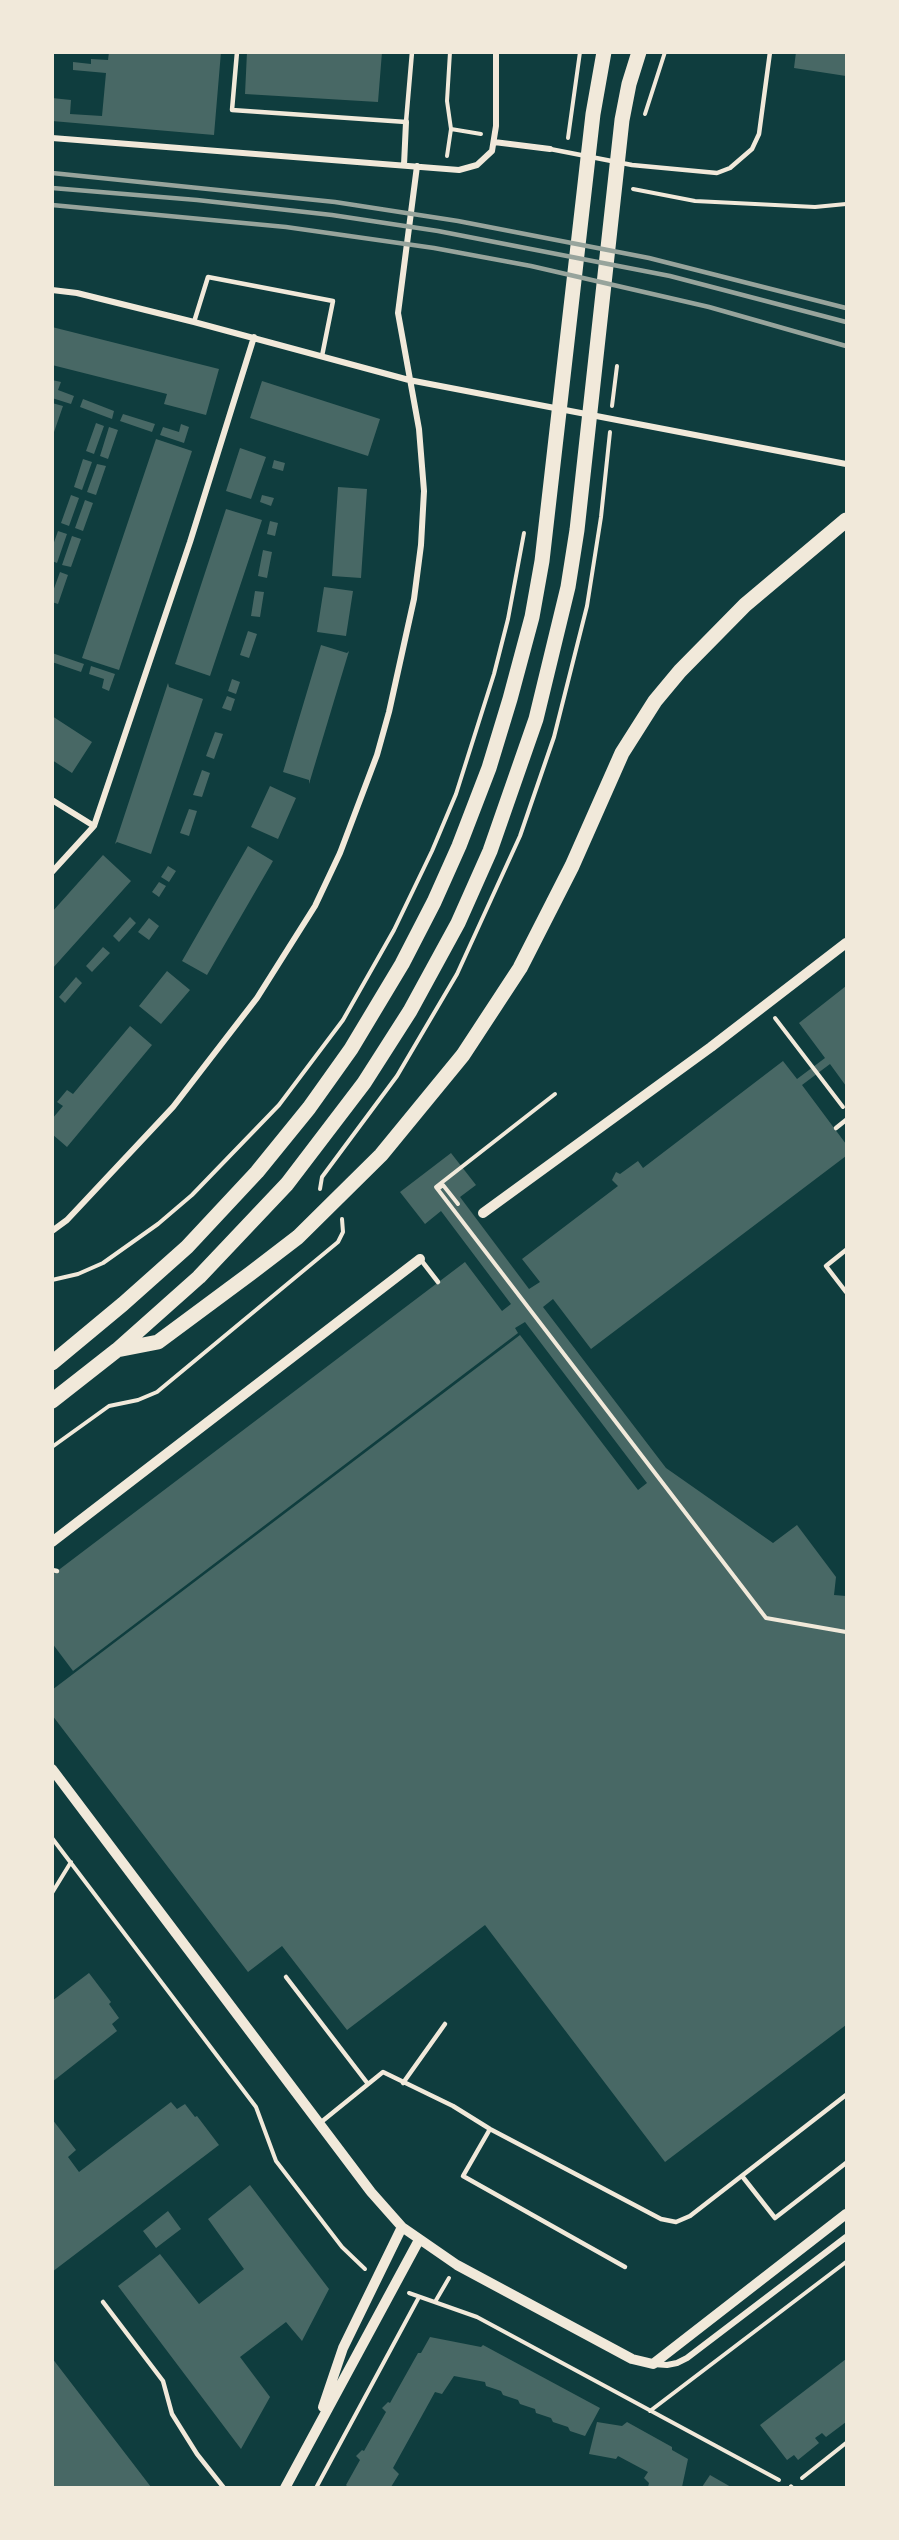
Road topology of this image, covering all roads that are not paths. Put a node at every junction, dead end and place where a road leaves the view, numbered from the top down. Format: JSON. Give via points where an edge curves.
{"nodes":[{"id":1,"x":237,"y":52,"type":"edge"},
{"id":2,"x":412,"y":52,"type":"edge"},
{"id":3,"x":496,"y":52,"type":"edge"},
{"id":4,"x":604,"y":52,"type":"edge"},
{"id":5,"x":639,"y":52,"type":"edge"},
{"id":6,"x":770,"y":52,"type":"edge"},
{"id":7,"x":406,"y":122,"type":"junction"},
{"id":8,"x":52,"y":138,"type":"edge"},
{"id":9,"x":494,"y":142,"type":"junction"},
{"id":10,"x":550,"y":149,"type":"joint"},
{"id":11,"x":404,"y":165,"type":"junction"},
{"id":12,"x":417,"y":166,"type":"junction"},
{"id":13,"x":52,"y":290,"type":"edge"},
{"id":14,"x":194,"y":322,"type":"junction"},
{"id":15,"x":254,"y":337,"type":"junction"},
{"id":16,"x":322,"y":356,"type":"junction"},
{"id":17,"x":409,"y":380,"type":"junction"},
{"id":18,"x":846,"y":464,"type":"edge"},
{"id":19,"x":846,"y":520,"type":"edge"},
{"id":20,"x":52,"y":800,"type":"edge"},
{"id":21,"x":94,"y":826,"type":"junction"},
{"id":22,"x":52,"y":872,"type":"edge"},
{"id":23,"x":846,"y":943,"type":"edge"},
{"id":24,"x":846,"y":1120,"type":"edge"},
{"id":25,"x":836,"y":1128,"type":"dead end"},
{"id":26,"x":483,"y":1213,"type":"dead end"},
{"id":27,"x":52,"y":1231,"type":"edge"},
{"id":28,"x":846,"y":1250,"type":"edge"},
{"id":29,"x":420,"y":1259,"type":"joint"},
{"id":30,"x":438,"y":1282,"type":"dead end"},
{"id":31,"x":846,"y":1292,"type":"edge"},
{"id":32,"x":117,"y":1350,"type":"junction"},
{"id":33,"x":52,"y":1363,"type":"edge"},
{"id":34,"x":52,"y":1401,"type":"edge"},
{"id":35,"x":52,"y":1542,"type":"edge"},
{"id":36,"x":52,"y":1769,"type":"edge"},
{"id":37,"x":286,"y":1977,"type":"dead end"},
{"id":38,"x":445,"y":2024,"type":"dead end"},
{"id":39,"x":403,"y":2083,"type":"junction"},
{"id":40,"x":368,"y":2084,"type":"junction"},
{"id":41,"x":846,"y":2095,"type":"edge"},
{"id":42,"x":319,"y":2123,"type":"junction"},
{"id":43,"x":490,"y":2129,"type":"junction"},
{"id":44,"x":846,"y":2163,"type":"edge"},
{"id":45,"x":742,"y":2176,"type":"junction"},
{"id":46,"x":846,"y":2214,"type":"edge"},
{"id":47,"x":402,"y":2227,"type":"junction"},
{"id":48,"x":846,"y":2236,"type":"edge"},
{"id":49,"x":419,"y":2240,"type":"junction"},
{"id":50,"x":624,"y":2267,"type":"dead end"},
{"id":51,"x":103,"y":2302,"type":"dead end"},
{"id":52,"x":653,"y":2364,"type":"junction"},
{"id":53,"x":318,"y":2424,"type":"junction"},
{"id":54,"x":224,"y":2487,"type":"edge"},
{"id":55,"x":285,"y":2487,"type":"edge"}],
"edges":[{"from":1,"to":7,"type":"lane","via":[[232,110]]},
{"from":2,"to":7,"type":"lane"},
{"from":3,"to":9,"type":"street"},
{"from":4,"to":33,"type":"main road","via":[[593,114],[554,468],[535,598],[505,718],[459,846],[402,964],[335,1072],[257,1172],[164,1268]]},
{"from":5,"to":32,"type":"main road","via":[[622,120],[568,587],[543,696],[501,820],[458,923],[410,1011],[364,1083],[301,1167],[220,1257]]},
{"from":6,"to":10,"type":"lane","via":[[759,134],[752,149],[730,168],[717,173],[632,165]]},
{"from":7,"to":11,"type":"street"},
{"from":8,"to":11,"type":"street"},
{"from":9,"to":10,"type":"street"},
{"from":9,"to":12,"type":"street","via":[[489,155],[477,165],[459,170]]},
{"from":11,"to":12,"type":"street"},
{"from":12,"to":17,"type":"street","via":[[398,313]]},
{"from":13,"to":14,"type":"street"},
{"from":14,"to":15,"type":"street"},
{"from":14,"to":16,"type":"lane","via":[[208,277],[333,301]]},
{"from":15,"to":16,"type":"street"},
{"from":15,"to":21,"type":"street"},
{"from":16,"to":17,"type":"street"},
{"from":17,"to":18,"type":"street"},
{"from":17,"to":27,"type":"street","via":[[419,429],[424,491],[414,600],[377,755],[340,853],[288,951],[222,1046],[173,1107],[67,1220]]},
{"from":19,"to":32,"type":"main road","via":[[745,605],[655,701],[622,753],[572,866],[520,968],[463,1055],[381,1155],[298,1237],[260,1267],[158,1342]]},
{"from":20,"to":21,"type":"street"},
{"from":21,"to":22,"type":"street"},
{"from":23,"to":26,"type":"street"},
{"from":24,"to":25,"type":"lane"},
{"from":28,"to":31,"type":"lane","via":[[826,1266]]},
{"from":29,"to":30,"type":"lane"},
{"from":29,"to":35,"type":"street"},
{"from":32,"to":34,"type":"main road"},
{"from":36,"to":42,"type":"street"},
{"from":37,"to":40,"type":"lane"},
{"from":38,"to":39,"type":"lane"},
{"from":39,"to":40,"type":"lane","via":[[383,2072]]},
{"from":39,"to":43,"type":"lane","via":[[453,2106]]},
{"from":40,"to":42,"type":"lane"},
{"from":41,"to":45,"type":"lane"},
{"from":42,"to":47,"type":"street"},
{"from":43,"to":45,"type":"lane","via":[[669,2221],[690,2216]]},
{"from":43,"to":50,"type":"lane","via":[[463,2176]]},
{"from":44,"to":45,"type":"lane","via":[[775,2218]]},
{"from":46,"to":52,"type":"street"},
{"from":47,"to":49,"type":"street"},
{"from":47,"to":53,"type":"street","via":[[343,2348]]},
{"from":48,"to":52,"type":"street","via":[[697,2351],[677,2363]]},
{"from":49,"to":52,"type":"street","via":[[457,2265],[632,2359]]},
{"from":49,"to":53,"type":"street"},
{"from":51,"to":54,"type":"lane","via":[[163,2381],[172,2414]]},
{"from":53,"to":55,"type":"street"}]}
